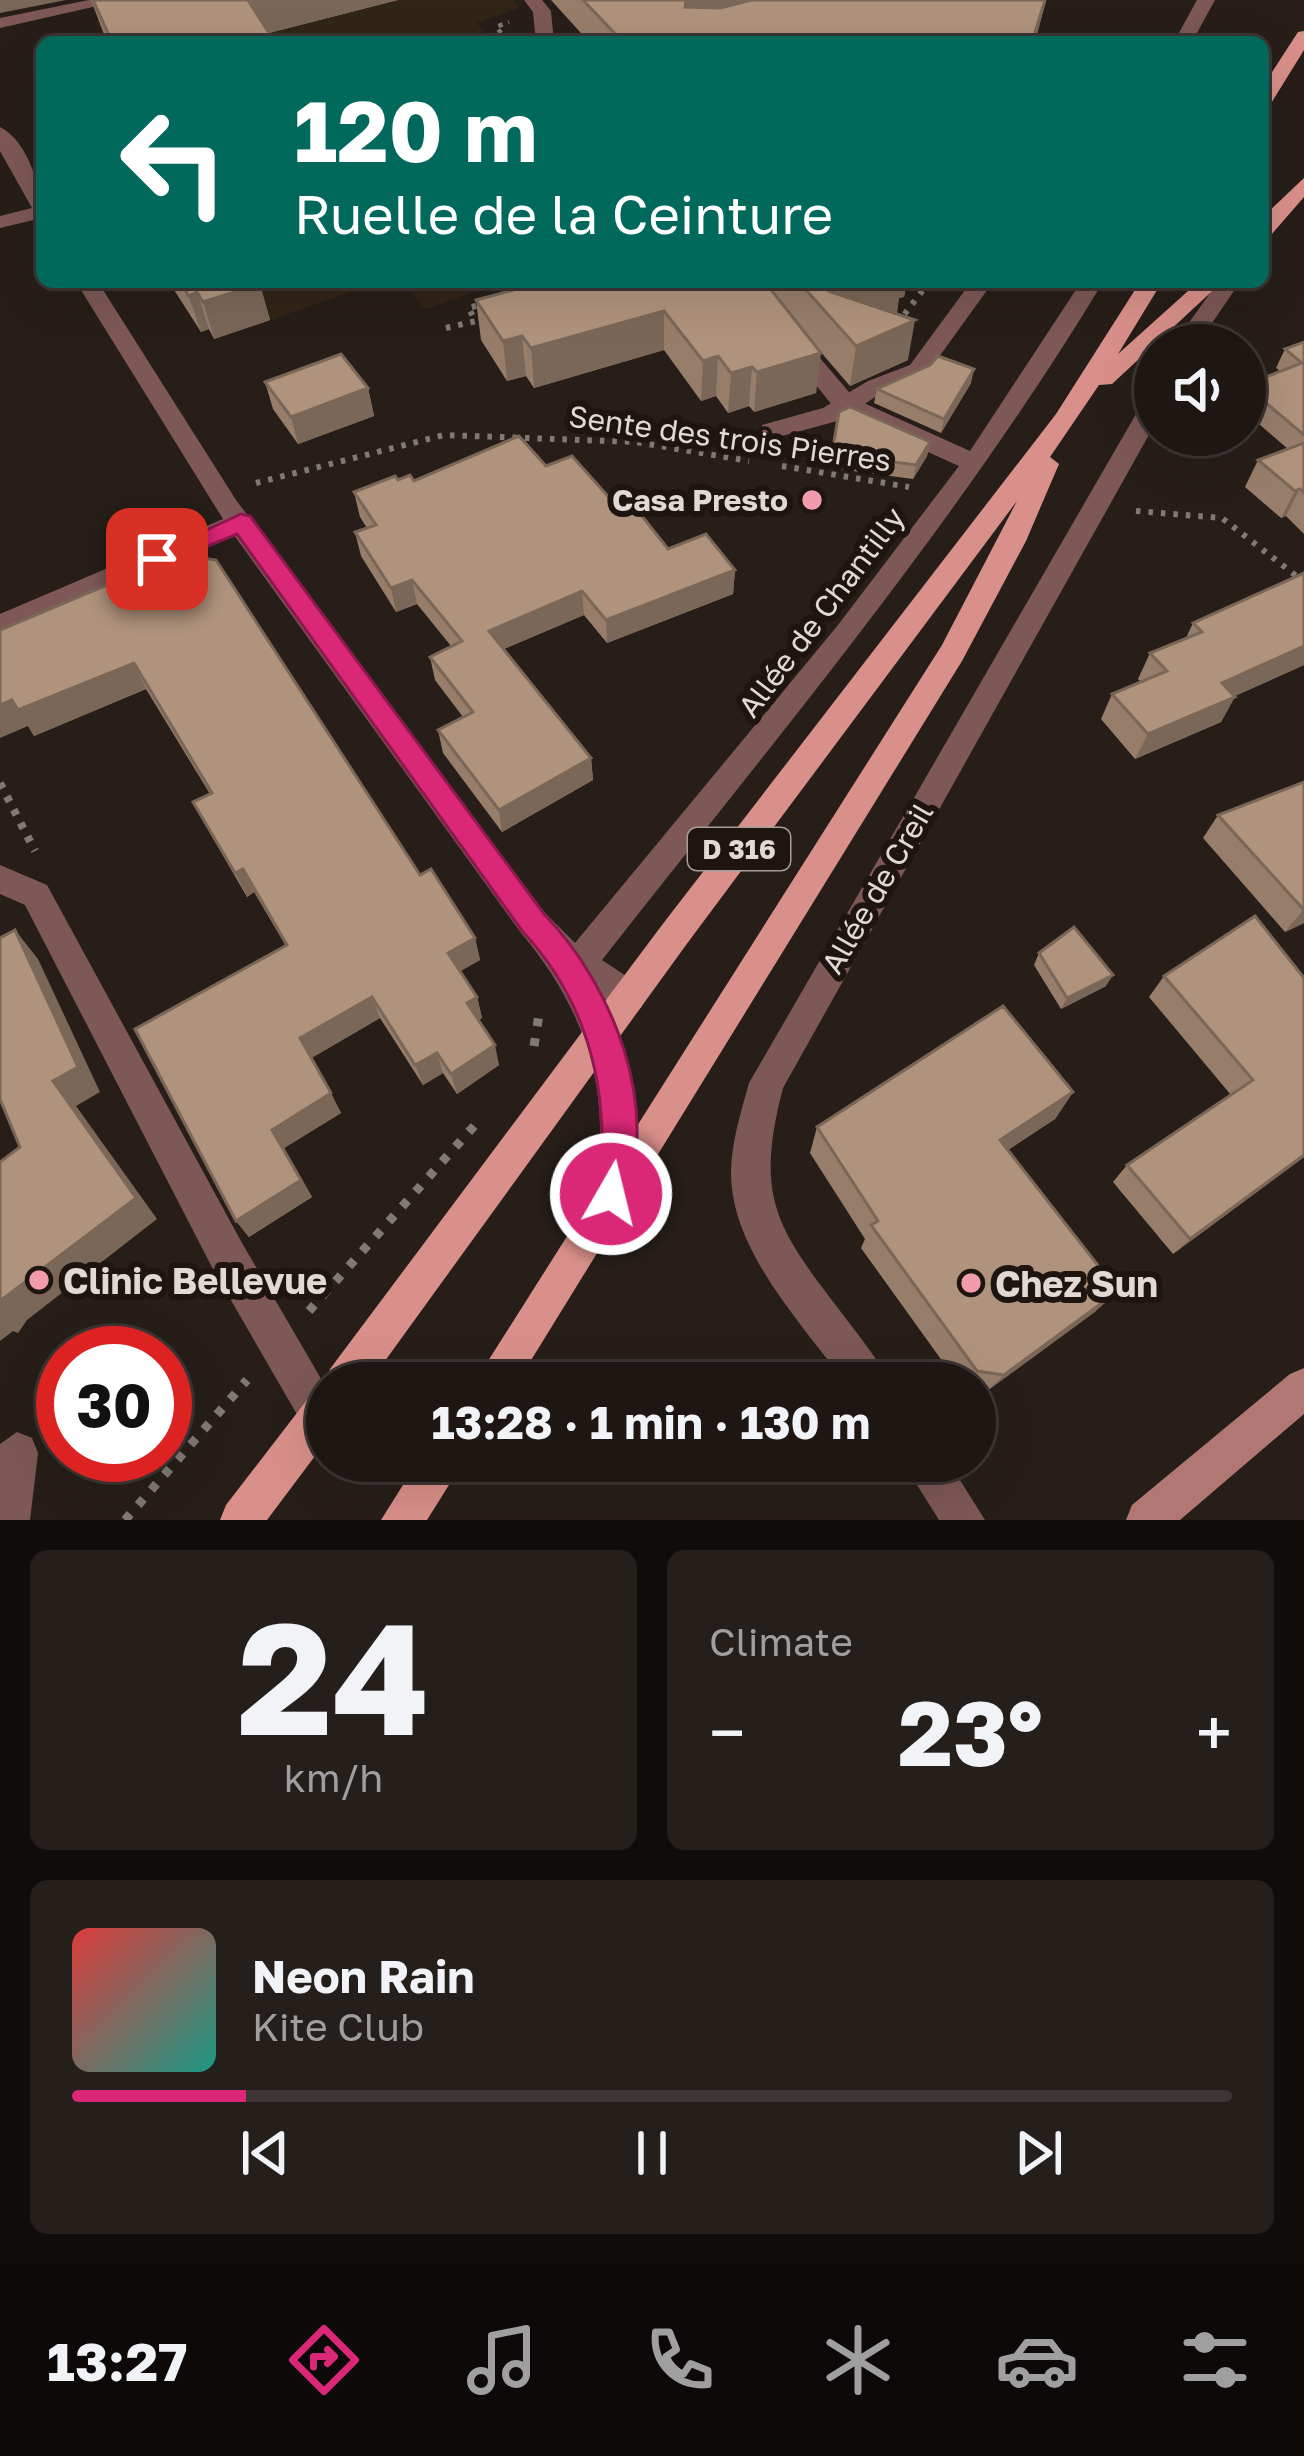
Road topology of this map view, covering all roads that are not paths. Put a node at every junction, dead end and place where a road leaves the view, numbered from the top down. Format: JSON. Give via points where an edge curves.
{"nodes":[{"id":1,"x":115,"y":0,"type":"edge"},
{"id":2,"x":1206,"y":0,"type":"edge"},
{"id":3,"x":538,"y":1,"type":"edge"},
{"id":4,"x":0,"y":23,"type":"edge"},
{"id":5,"x":544,"y":36,"type":"edge"},
{"id":6,"x":1186,"y":36,"type":"edge"},
{"id":7,"x":1304,"y":36,"type":"edge"},
{"id":8,"x":1269,"y":91,"type":"edge"},
{"id":9,"x":0,"y":133,"type":"edge"},
{"id":10,"x":1304,"y":184,"type":"edge"},
{"id":11,"x":36,"y":199,"type":"edge"},
{"id":12,"x":36,"y":212,"type":"edge"},
{"id":13,"x":0,"y":222,"type":"edge"},
{"id":14,"x":1269,"y":223,"type":"edge"},
{"id":15,"x":91,"y":288,"type":"edge"},
{"id":16,"x":747,"y":288,"type":"edge"},
{"id":17,"x":978,"y":288,"type":"edge"},
{"id":18,"x":1088,"y":288,"type":"edge"},
{"id":19,"x":1147,"y":288,"type":"edge"},
{"id":20,"x":1205,"y":288,"type":"edge"},
{"id":21,"x":1225,"y":288,"type":"edge"},
{"id":22,"x":1200,"y":324,"type":"edge"},
{"id":23,"x":846,"y":405,"type":"junction"},
{"id":24,"x":1069,"y":414,"type":"junction"},
{"id":25,"x":771,"y":431,"type":"dead end"},
{"id":26,"x":1134,"y":438,"type":"edge"},
{"id":27,"x":974,"y":464,"type":"junction"},
{"id":28,"x":241,"y":522,"type":"junction"},
{"id":29,"x":0,"y":626,"type":"edge"},
{"id":30,"x":0,"y":879,"type":"edge"},
{"id":31,"x":564,"y":955,"type":"junction"},
{"id":32,"x":628,"y":997,"type":"junction"},
{"id":33,"x":602,"y":1034,"type":"junction"},
{"id":34,"x":611,"y":1194,"type":"junction"},
{"id":35,"x":360,"y":1362,"type":"edge"},
{"id":36,"x":507,"y":1362,"type":"edge"},
{"id":37,"x":855,"y":1362,"type":"edge"},
{"id":38,"x":306,"y":1376,"type":"edge"},
{"id":39,"x":1304,"y":1388,"type":"edge"},
{"id":40,"x":306,"y":1434,"type":"edge"},
{"id":41,"x":17,"y":1453,"type":"dead end"},
{"id":42,"x":428,"y":1482,"type":"edge"},
{"id":43,"x":938,"y":1482,"type":"edge"},
{"id":44,"x":9,"y":1520,"type":"edge"},
{"id":45,"x":241,"y":1520,"type":"edge"},
{"id":46,"x":402,"y":1520,"type":"edge"},
{"id":47,"x":964,"y":1520,"type":"edge"},
{"id":48,"x":1148,"y":1520,"type":"edge"}],
"edges":[{"from":1,"to":4,"type":"street"},
{"from":2,"to":6,"type":"street"},
{"from":3,"to":5,"type":"street"},
{"from":7,"to":8,"type":"main road"},
{"from":9,"to":11,"type":"street"},
{"from":10,"to":14,"type":"main road"},
{"from":12,"to":13,"type":"street"},
{"from":15,"to":28,"type":"street"},
{"from":16,"to":23,"type":"street"},
{"from":17,"to":23,"type":"street","via":[[918,370]]},
{"from":18,"to":27,"type":"street","name":"Allée de Chantilly"},
{"from":19,"to":24,"type":"main road","number":"D 316"},
{"from":20,"to":24,"type":"main road"},
{"from":21,"to":22,"type":"street"},
{"from":23,"to":25,"type":"street"},
{"from":23,"to":27,"type":"street"},
{"from":24,"to":32,"type":"main road","number":"D 316"},
{"from":24,"to":34,"type":"main road","number":"D 316","via":[[952,653]]},
{"from":26,"to":37,"type":"street","name":"Allée de Creil","via":[[767,1083],[751,1192],[781,1255]]},
{"from":27,"to":31,"type":"street","name":"Allée de Chantilly","via":[[794,704]]},
{"from":28,"to":29,"type":"street"},
{"from":28,"to":31,"type":"street"},
{"from":30,"to":38,"type":"street","via":[[36,895],[228,1257],[278,1345]]},
{"from":31,"to":32,"type":"street"},
{"from":31,"to":33,"type":"street"},
{"from":32,"to":33,"type":"main road","number":"D 316"},
{"from":33,"to":34,"type":"street","via":[[621,1113]]},
{"from":33,"to":35,"type":"main road","number":"D 316"},
{"from":34,"to":36,"type":"main road","number":"D 316"},
{"from":39,"to":48,"type":"main road"},
{"from":40,"to":45,"type":"main road","number":"D 316"},
{"from":41,"to":44,"type":"street"},
{"from":42,"to":46,"type":"main road"},
{"from":43,"to":47,"type":"street"}]}
